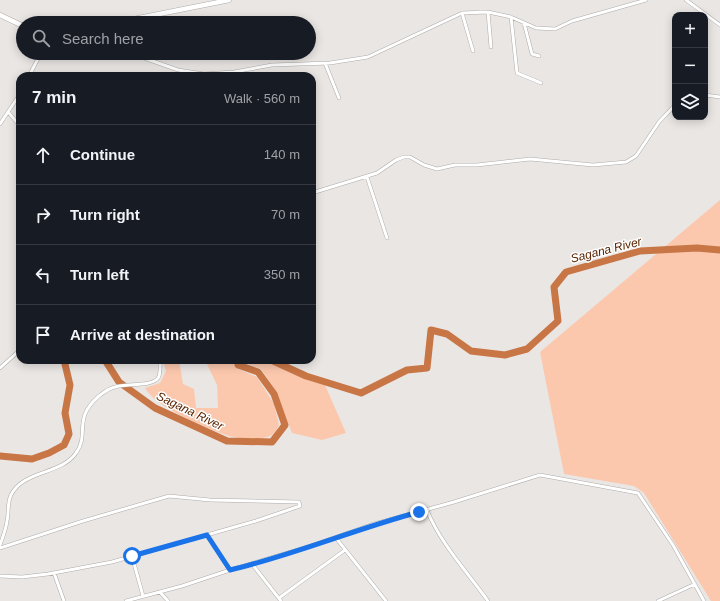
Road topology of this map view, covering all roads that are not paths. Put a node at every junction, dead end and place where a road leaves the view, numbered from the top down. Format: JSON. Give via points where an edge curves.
{"nodes":[{"id":1,"x":229,"y":0,"type":"edge"},
{"id":2,"x":646,"y":0,"type":"edge"},
{"id":3,"x":686,"y":0,"type":"edge"},
{"id":4,"x":488,"y":12,"type":"junction"},
{"id":5,"x":462,"y":13,"type":"junction"},
{"id":6,"x":0,"y":15,"type":"edge"},
{"id":7,"x":149,"y":16,"type":"edge"},
{"id":8,"x":511,"y":17,"type":"junction"},
{"id":9,"x":524,"y":22,"type":"junction"},
{"id":10,"x":16,"y":23,"type":"edge"},
{"id":11,"x":720,"y":25,"type":"edge"},
{"id":12,"x":492,"y":47,"type":"dead end"},
{"id":13,"x":473,"y":51,"type":"dead end"},
{"id":14,"x":540,"y":56,"type":"dead end"},
{"id":15,"x":37,"y":60,"type":"edge"},
{"id":16,"x":150,"y":60,"type":"edge"},
{"id":17,"x":325,"y":63,"type":"junction"},
{"id":18,"x":31,"y":72,"type":"edge"},
{"id":19,"x":191,"y":72,"type":"edge"},
{"id":20,"x":234,"y":72,"type":"edge"},
{"id":21,"x":541,"y":83,"type":"dead end"},
{"id":22,"x":708,"y":95,"type":"edge"},
{"id":23,"x":720,"y":97,"type":"edge"},
{"id":24,"x":339,"y":98,"type":"dead end"},
{"id":25,"x":16,"y":101,"type":"edge"},
{"id":26,"x":672,"y":108,"type":"edge"},
{"id":27,"x":9,"y":113,"type":"junction"},
{"id":28,"x":16,"y":121,"type":"edge"},
{"id":29,"x":0,"y":124,"type":"edge"},
{"id":30,"x":367,"y":177,"type":"junction"},
{"id":31,"x":316,"y":192,"type":"edge"},
{"id":32,"x":387,"y":238,"type":"dead end"},
{"id":33,"x":16,"y":354,"type":"edge"},
{"id":34,"x":160,"y":364,"type":"edge"},
{"id":35,"x":0,"y":368,"type":"edge"},
{"id":36,"x":427,"y":510,"type":"junction"},
{"id":37,"x":207,"y":535,"type":"junction"},
{"id":38,"x":336,"y":538,"type":"junction"},
{"id":39,"x":0,"y":545,"type":"edge"},
{"id":40,"x":0,"y":548,"type":"edge"},
{"id":41,"x":345,"y":550,"type":"junction"},
{"id":42,"x":132,"y":556,"type":"junction"},
{"id":43,"x":252,"y":564,"type":"junction"},
{"id":44,"x":230,"y":570,"type":"junction"},
{"id":45,"x":54,"y":573,"type":"junction"},
{"id":46,"x":0,"y":576,"type":"edge"},
{"id":47,"x":694,"y":584,"type":"junction"},
{"id":48,"x":160,"y":592,"type":"junction"},
{"id":49,"x":143,"y":596,"type":"junction"},
{"id":50,"x":280,"y":600,"type":"edge"},
{"id":51,"x":64,"y":601,"type":"edge"},
{"id":52,"x":126,"y":601,"type":"edge"},
{"id":53,"x":168,"y":601,"type":"edge"},
{"id":54,"x":386,"y":601,"type":"edge"},
{"id":55,"x":488,"y":601,"type":"edge"},
{"id":56,"x":658,"y":601,"type":"edge"},
{"id":57,"x":704,"y":601,"type":"edge"}],
"edges":[{"from":1,"to":7,"type":"street"},
{"from":2,"to":9,"type":"street","via":[[572,21],[555,29],[536,28]]},
{"from":3,"to":11,"type":"street"},
{"from":4,"to":5,"type":"street"},
{"from":4,"to":8,"type":"street"},
{"from":4,"to":12,"type":"street"},
{"from":5,"to":13,"type":"street"},
{"from":5,"to":17,"type":"street","via":[[368,57]]},
{"from":6,"to":10,"type":"street"},
{"from":8,"to":9,"type":"street"},
{"from":8,"to":21,"type":"street","via":[[517,73]]},
{"from":9,"to":14,"type":"street","via":[[532,54]]},
{"from":15,"to":18,"type":"street"},
{"from":16,"to":19,"type":"street"},
{"from":17,"to":20,"type":"street","via":[[272,64]]},
{"from":17,"to":24,"type":"street"},
{"from":22,"to":23,"type":"street"},
{"from":25,"to":27,"type":"street"},
{"from":26,"to":30,"type":"street","via":[[658,122],[636,156],[626,162],[593,165],[530,159],[437,169],[410,157],[404,157]]},
{"from":27,"to":28,"type":"street"},
{"from":27,"to":29,"type":"street"},
{"from":30,"to":31,"type":"street"},
{"from":30,"to":32,"type":"street"},
{"from":33,"to":35,"type":"street"},
{"from":34,"to":39,"type":"street","via":[[158,379],[115,386],[99,396],[85,412],[80,447],[75,455],[59,466],[29,478],[15,488],[9,500]]},
{"from":36,"to":38,"type":"street","via":[[374,524]]},
{"from":36,"to":47,"type":"street","via":[[540,475],[636,492],[673,545]]},
{"from":36,"to":55,"type":"street","via":[[454,555]]},
{"from":37,"to":40,"type":"street","via":[[300,506],[299,502],[210,500],[169,496]]},
{"from":37,"to":42,"type":"street"},
{"from":37,"to":44,"type":"street"},
{"from":38,"to":41,"type":"street"},
{"from":38,"to":43,"type":"street"},
{"from":41,"to":50,"type":"street"},
{"from":41,"to":54,"type":"street"},
{"from":42,"to":45,"type":"street"},
{"from":42,"to":49,"type":"street"},
{"from":43,"to":44,"type":"street"},
{"from":43,"to":50,"type":"street"},
{"from":44,"to":48,"type":"street"},
{"from":45,"to":46,"type":"street","via":[[22,577]]},
{"from":45,"to":51,"type":"street"},
{"from":47,"to":56,"type":"street"},
{"from":47,"to":57,"type":"street"},
{"from":48,"to":49,"type":"street"},
{"from":48,"to":53,"type":"street"},
{"from":49,"to":52,"type":"street"}]}
